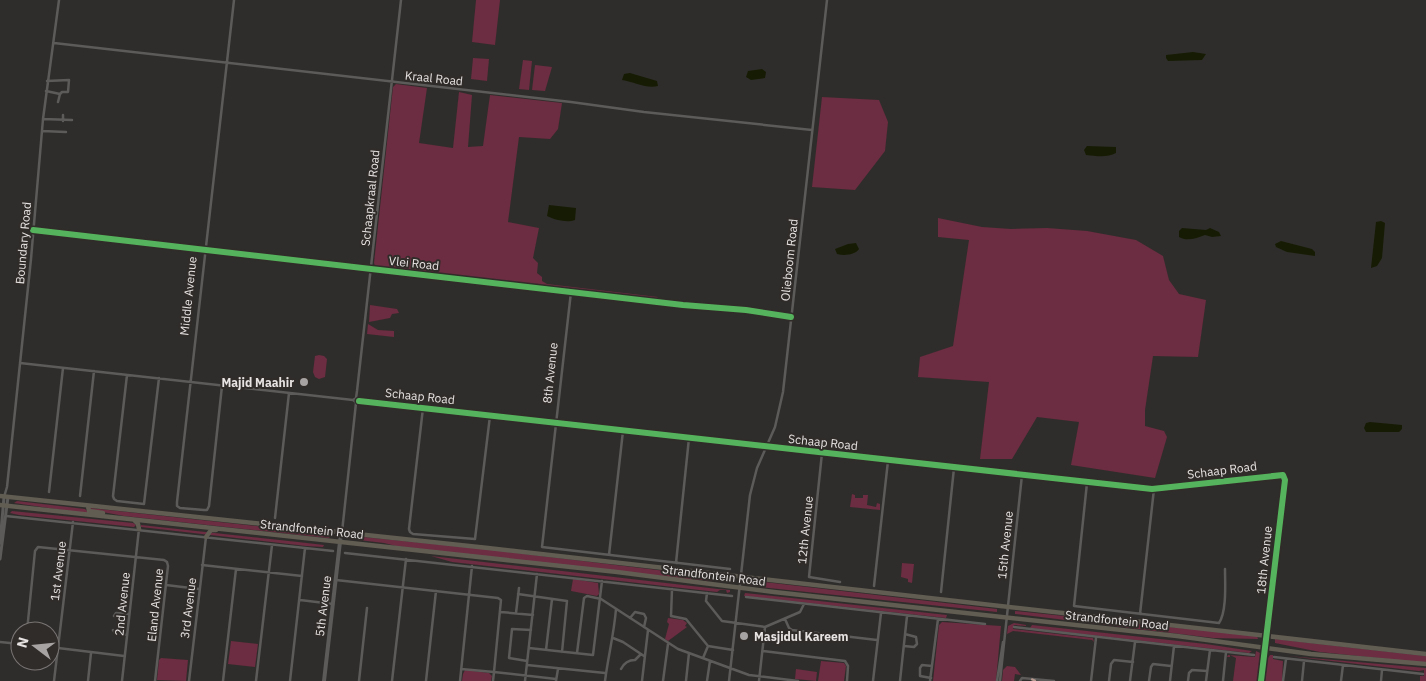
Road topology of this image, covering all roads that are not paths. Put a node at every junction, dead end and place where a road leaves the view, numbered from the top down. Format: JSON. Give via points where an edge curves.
{"nodes":[{"id":1,"x":59,"y":0,"type":"edge"},
{"id":2,"x":234,"y":0,"type":"edge"},
{"id":3,"x":401,"y":0,"type":"edge"},
{"id":4,"x":827,"y":0,"type":"edge"},
{"id":5,"x":54,"y":43,"type":"junction"},
{"id":6,"x":226,"y":64,"type":"junction"},
{"id":7,"x":47,"y":81,"type":"junction"},
{"id":8,"x":392,"y":82,"type":"junction"},
{"id":9,"x":46,"y":91,"type":"junction"},
{"id":10,"x":60,"y":94,"type":"junction"},
{"id":11,"x":58,"y":102,"type":"dead end"},
{"id":12,"x":63,"y":115,"type":"dead end"},
{"id":13,"x":43,"y":119,"type":"junction"},
{"id":14,"x":72,"y":120,"type":"dead end"},
{"id":15,"x":63,"y":121,"type":"junction"},
{"id":16,"x":812,"y":130,"type":"junction"},
{"id":17,"x":42,"y":131,"type":"junction"},
{"id":18,"x":66,"y":132,"type":"dead end"},
{"id":19,"x":33,"y":230,"type":"junction"},
{"id":20,"x":205,"y":250,"type":"junction"},
{"id":21,"x":371,"y":269,"type":"junction"},
{"id":22,"x":571,"y":292,"type":"junction"},
{"id":23,"x":791,"y":317,"type":"junction"},
{"id":24,"x":20,"y":363,"type":"junction"},
{"id":25,"x":63,"y":368,"type":"junction"},
{"id":26,"x":94,"y":371,"type":"junction"},
{"id":27,"x":127,"y":375,"type":"junction"},
{"id":28,"x":159,"y":378,"type":"junction"},
{"id":29,"x":190,"y":382,"type":"junction"},
{"id":30,"x":222,"y":386,"type":"junction"},
{"id":31,"x":289,"y":393,"type":"junction"},
{"id":32,"x":356,"y":401,"type":"junction"},
{"id":33,"x":423,"y":408,"type":"junction"},
{"id":34,"x":490,"y":416,"type":"junction"},
{"id":35,"x":556,"y":423,"type":"junction"},
{"id":36,"x":623,"y":431,"type":"junction"},
{"id":37,"x":689,"y":438,"type":"junction"},
{"id":38,"x":766,"y":447,"type":"junction"},
{"id":39,"x":822,"y":453,"type":"junction"},
{"id":40,"x":888,"y":460,"type":"junction"},
{"id":41,"x":954,"y":468,"type":"junction"},
{"id":42,"x":1022,"y":475,"type":"junction"},
{"id":43,"x":1284,"y":476,"type":"joint"},
{"id":44,"x":1087,"y":483,"type":"junction"},
{"id":45,"x":1154,"y":489,"type":"junction"},
{"id":46,"x":49,"y":492,"type":"dead end"},
{"id":47,"x":4,"y":496,"type":"edge"},
{"id":48,"x":80,"y":496,"type":"dead end"},
{"id":49,"x":4,"y":506,"type":"edge"},
{"id":50,"x":88,"y":506,"type":"junction"},
{"id":51,"x":6,"y":516,"type":"junction"},
{"id":52,"x":275,"y":518,"type":"dead end"},
{"id":53,"x":132,"y":519,"type":"junction"},
{"id":54,"x":72,"y":522,"type":"junction"},
{"id":55,"x":3,"y":528,"type":"edge"},
{"id":56,"x":139,"y":529,"type":"junction"},
{"id":57,"x":222,"y":529,"type":"junction"},
{"id":58,"x":341,"y":533,"type":"junction"},
{"id":59,"x":2,"y":534,"type":"edge"},
{"id":60,"x":206,"y":536,"type":"junction"},
{"id":61,"x":340,"y":542,"type":"junction"},
{"id":62,"x":0,"y":543,"type":"edge"},
{"id":63,"x":272,"y":544,"type":"junction"},
{"id":64,"x":305,"y":548,"type":"junction"},
{"id":65,"x":69,"y":549,"type":"junction"},
{"id":66,"x":333,"y":551,"type":"dead end"},
{"id":67,"x":0,"y":552,"type":"edge"},
{"id":68,"x":346,"y":553,"type":"dead end"},
{"id":69,"x":609,"y":556,"type":"junction"},
{"id":70,"x":136,"y":557,"type":"junction"},
{"id":71,"x":0,"y":558,"type":"edge"},
{"id":72,"x":406,"y":559,"type":"junction"},
{"id":73,"x":676,"y":563,"type":"junction"},
{"id":74,"x":202,"y":565,"type":"junction"},
{"id":75,"x":472,"y":566,"type":"junction"},
{"id":76,"x":236,"y":568,"type":"junction"},
{"id":77,"x":730,"y":569,"type":"dead end"},
{"id":78,"x":1225,"y":569,"type":"dead end"},
{"id":79,"x":268,"y":572,"type":"junction"},
{"id":80,"x":537,"y":574,"type":"junction"},
{"id":81,"x":302,"y":576,"type":"junction"},
{"id":82,"x":741,"y":577,"type":"junction"},
{"id":83,"x":336,"y":580,"type":"junction"},
{"id":84,"x":602,"y":581,"type":"junction"},
{"id":85,"x":840,"y":582,"type":"dead end"},
{"id":86,"x":166,"y":585,"type":"junction"},
{"id":87,"x":874,"y":586,"type":"dead end"},
{"id":88,"x":199,"y":588,"type":"junction"},
{"id":89,"x":403,"y":588,"type":"junction"},
{"id":90,"x":519,"y":588,"type":"dead end"},
{"id":91,"x":672,"y":588,"type":"junction"},
{"id":92,"x":740,"y":588,"type":"junction"},
{"id":93,"x":436,"y":591,"type":"junction"},
{"id":94,"x":941,"y":592,"type":"dead end"},
{"id":95,"x":707,"y":593,"type":"junction"},
{"id":96,"x":518,"y":594,"type":"junction"},
{"id":97,"x":469,"y":595,"type":"junction"},
{"id":98,"x":535,"y":596,"type":"junction"},
{"id":99,"x":732,"y":596,"type":"dead end"},
{"id":100,"x":746,"y":596,"type":"dead end"},
{"id":101,"x":600,"y":598,"type":"junction"},
{"id":102,"x":552,"y":599,"type":"junction"},
{"id":103,"x":300,"y":600,"type":"junction"},
{"id":104,"x":333,"y":604,"type":"junction"},
{"id":105,"x":804,"y":604,"type":"junction"},
{"id":106,"x":1008,"y":607,"type":"junction"},
{"id":107,"x":367,"y":608,"type":"dead end"},
{"id":108,"x":616,"y":609,"type":"junction"},
{"id":109,"x":501,"y":612,"type":"junction"},
{"id":110,"x":881,"y":612,"type":"junction"},
{"id":111,"x":516,"y":613,"type":"junction"},
{"id":112,"x":129,"y":614,"type":"junction"},
{"id":113,"x":1140,"y":614,"type":"junction"},
{"id":114,"x":533,"y":615,"type":"junction"},
{"id":115,"x":114,"y":616,"type":"dead end"},
{"id":116,"x":907,"y":616,"type":"junction"},
{"id":117,"x":1006,"y":617,"type":"junction"},
{"id":118,"x":630,"y":618,"type":"junction"},
{"id":119,"x":785,"y":618,"type":"junction"},
{"id":120,"x":938,"y":619,"type":"junction"},
{"id":121,"x":27,"y":621,"type":"edge"},
{"id":122,"x":736,"y":624,"type":"junction"},
{"id":123,"x":985,"y":624,"type":"dead end"},
{"id":124,"x":644,"y":627,"type":"junction"},
{"id":125,"x":765,"y":627,"type":"junction"},
{"id":126,"x":1014,"y":627,"type":"dead end"},
{"id":127,"x":60,"y":630,"type":"edge"},
{"id":128,"x":113,"y":630,"type":"dead end"},
{"id":129,"x":531,"y":630,"type":"junction"},
{"id":130,"x":648,"y":630,"type":"junction"},
{"id":131,"x":905,"y":634,"type":"junction"},
{"id":132,"x":127,"y":635,"type":"junction"},
{"id":133,"x":1267,"y":635,"type":"junction"},
{"id":134,"x":613,"y":638,"type":"junction"},
{"id":135,"x":1096,"y":638,"type":"junction"},
{"id":136,"x":878,"y":640,"type":"junction"},
{"id":137,"x":1135,"y":642,"type":"junction"},
{"id":138,"x":668,"y":644,"type":"junction"},
{"id":139,"x":708,"y":646,"type":"junction"},
{"id":140,"x":904,"y":646,"type":"junction"},
{"id":141,"x":1174,"y":646,"type":"junction"},
{"id":142,"x":60,"y":648,"type":"edge"},
{"id":143,"x":529,"y":648,"type":"junction"},
{"id":144,"x":1265,"y":648,"type":"junction"},
{"id":145,"x":546,"y":650,"type":"junction"},
{"id":146,"x":733,"y":650,"type":"junction"},
{"id":147,"x":1210,"y":650,"type":"junction"},
{"id":148,"x":762,"y":651,"type":"junction"},
{"id":149,"x":91,"y":652,"type":"junction"},
{"id":150,"x":562,"y":652,"type":"junction"},
{"id":151,"x":1226,"y":652,"type":"junction"},
{"id":152,"x":578,"y":653,"type":"junction"},
{"id":153,"x":689,"y":653,"type":"junction"},
{"id":154,"x":1426,"y":654,"type":"edge"},
{"id":155,"x":640,"y":655,"type":"junction"},
{"id":156,"x":124,"y":656,"type":"junction"},
{"id":157,"x":644,"y":656,"type":"junction"},
{"id":158,"x":1254,"y":656,"type":"dead end"},
{"id":159,"x":1274,"y":657,"type":"dead end"},
{"id":160,"x":703,"y":658,"type":"junction"},
{"id":161,"x":1286,"y":659,"type":"junction"},
{"id":162,"x":527,"y":661,"type":"junction"},
{"id":163,"x":710,"y":661,"type":"junction"},
{"id":164,"x":1304,"y":661,"type":"junction"},
{"id":165,"x":1133,"y":662,"type":"junction"},
{"id":166,"x":1426,"y":664,"type":"edge"},
{"id":167,"x":527,"y":665,"type":"junction"},
{"id":168,"x":1343,"y":665,"type":"junction"},
{"id":169,"x":932,"y":666,"type":"junction"},
{"id":170,"x":1171,"y":666,"type":"junction"},
{"id":171,"x":558,"y":668,"type":"junction"},
{"id":172,"x":461,"y":669,"type":"junction"},
{"id":173,"x":621,"y":669,"type":"dead end"},
{"id":174,"x":731,"y":669,"type":"junction"},
{"id":175,"x":1382,"y":670,"type":"junction"},
{"id":176,"x":1207,"y":671,"type":"junction"},
{"id":177,"x":494,"y":672,"type":"junction"},
{"id":178,"x":606,"y":673,"type":"junction"},
{"id":179,"x":1423,"y":674,"type":"dead end"},
{"id":180,"x":526,"y":676,"type":"junction"},
{"id":181,"x":760,"y":676,"type":"junction"},
{"id":182,"x":556,"y":680,"type":"edge"},
{"id":183,"x":931,"y":680,"type":"edge"},
{"id":184,"x":1034,"y":680,"type":"edge"},
{"id":185,"x":88,"y":681,"type":"edge"},
{"id":186,"x":122,"y":681,"type":"edge"},
{"id":187,"x":155,"y":681,"type":"edge"},
{"id":188,"x":189,"y":681,"type":"edge"},
{"id":189,"x":223,"y":681,"type":"edge"},
{"id":190,"x":256,"y":681,"type":"edge"},
{"id":191,"x":290,"y":681,"type":"edge"},
{"id":192,"x":324,"y":681,"type":"edge"},
{"id":193,"x":359,"y":681,"type":"edge"},
{"id":194,"x":392,"y":681,"type":"edge"},
{"id":195,"x":426,"y":681,"type":"edge"},
{"id":196,"x":460,"y":681,"type":"edge"},
{"id":197,"x":493,"y":681,"type":"edge"},
{"id":198,"x":525,"y":681,"type":"edge"},
{"id":199,"x":605,"y":681,"type":"edge"},
{"id":200,"x":642,"y":681,"type":"edge"},
{"id":201,"x":663,"y":681,"type":"edge"},
{"id":202,"x":686,"y":681,"type":"edge"},
{"id":203,"x":708,"y":681,"type":"edge"},
{"id":204,"x":729,"y":681,"type":"edge"},
{"id":205,"x":759,"y":681,"type":"edge"},
{"id":206,"x":797,"y":681,"type":"edge"},
{"id":207,"x":846,"y":681,"type":"edge"},
{"id":208,"x":873,"y":681,"type":"edge"},
{"id":209,"x":900,"y":681,"type":"edge"},
{"id":210,"x":999,"y":681,"type":"edge"},
{"id":211,"x":1020,"y":681,"type":"edge"},
{"id":212,"x":1053,"y":681,"type":"edge"},
{"id":213,"x":1091,"y":681,"type":"edge"},
{"id":214,"x":1109,"y":681,"type":"edge"},
{"id":215,"x":1130,"y":681,"type":"edge"},
{"id":216,"x":1149,"y":681,"type":"edge"},
{"id":217,"x":1170,"y":681,"type":"edge"},
{"id":218,"x":1188,"y":681,"type":"edge"},
{"id":219,"x":1206,"y":681,"type":"edge"},
{"id":220,"x":1223,"y":681,"type":"edge"},
{"id":221,"x":1261,"y":681,"type":"edge"},
{"id":222,"x":1284,"y":681,"type":"edge"},
{"id":223,"x":1302,"y":681,"type":"edge"},
{"id":224,"x":1341,"y":681,"type":"edge"},
{"id":225,"x":1381,"y":681,"type":"edge"}],
"edges":[{"from":1,"to":5,"type":"street","name":"Boundary Road"},
{"from":2,"to":6,"type":"street","name":"Middle Avenue"},
{"from":3,"to":8,"type":"street","name":"Schaapkraal Road"},
{"from":4,"to":16,"type":"street","name":"Olieboom Road"},
{"from":5,"to":6,"type":"street","name":"Kraal Road"},
{"from":5,"to":7,"type":"street","name":"Boundary Road"},
{"from":6,"to":8,"type":"street","name":"Kraal Road"},
{"from":6,"to":20,"type":"street","name":"Middle Avenue"},
{"from":7,"to":9,"type":"street","name":"Boundary Road"},
{"from":7,"to":10,"type":"street","via":[[69,80],[68,92]]},
{"from":8,"to":16,"type":"street","name":"Kraal Road"},
{"from":8,"to":21,"type":"street","name":"Schaapkraal Road"},
{"from":9,"to":10,"type":"street"},
{"from":9,"to":13,"type":"street","name":"Boundary Road"},
{"from":10,"to":11,"type":"street"},
{"from":12,"to":15,"type":"street"},
{"from":13,"to":15,"type":"street"},
{"from":13,"to":17,"type":"street","name":"Boundary Road"},
{"from":14,"to":15,"type":"street"},
{"from":16,"to":23,"type":"street","name":"Olieboom Road"},
{"from":17,"to":18,"type":"street"},
{"from":17,"to":19,"type":"street","name":"Boundary Road"},
{"from":19,"to":20,"type":"street","name":"Vlei Road"},
{"from":19,"to":24,"type":"street","name":"Boundary Road"},
{"from":20,"to":21,"type":"street","name":"Vlei Road"},
{"from":20,"to":29,"type":"street","name":"Middle Avenue"},
{"from":21,"to":22,"type":"street","name":"Vlei Road"},
{"from":21,"to":32,"type":"street","name":"Schaapkraal Road"},
{"from":22,"to":23,"type":"street","name":"Vlei Road"},
{"from":22,"to":35,"type":"street","name":"8th Avenue"},
{"from":23,"to":38,"type":"street","name":"Olieboom Road","via":[[781,404]]},
{"from":24,"to":25,"type":"street","name":"Schaap Road"},
{"from":24,"to":47,"type":"street","name":"Boundary Road"},
{"from":25,"to":26,"type":"street","name":"Schaap Road"},
{"from":25,"to":46,"type":"street"},
{"from":26,"to":27,"type":"street","name":"Schaap Road"},
{"from":26,"to":48,"type":"street"},
{"from":27,"to":28,"type":"street","name":"Schaap Road"},
{"from":27,"to":28,"type":"street","via":[[113,498],[144,504]]},
{"from":28,"to":29,"type":"street","name":"Schaap Road"},
{"from":29,"to":30,"type":"street","name":"Schaap Road"},
{"from":29,"to":30,"type":"street","name":"Middle Avenue","via":[[177,506],[180,508],[207,510]]},
{"from":30,"to":31,"type":"street","name":"Schaap Road"},
{"from":31,"to":32,"type":"street","name":"Schaap Road"},
{"from":31,"to":52,"type":"street"},
{"from":32,"to":33,"type":"street","name":"Schaap Road"},
{"from":32,"to":58,"type":"street","name":"Schaapkraal Road"},
{"from":33,"to":34,"type":"street","name":"Schaap Road"},
{"from":33,"to":34,"type":"street","via":[[410,532],[413,534],[474,540],[476,537]]},
{"from":34,"to":35,"type":"street","name":"Schaap Road"},
{"from":35,"to":36,"type":"street","name":"Schaap Road"},
{"from":35,"to":69,"type":"street","name":"8th Avenue","via":[[542,545],[544,548]]},
{"from":36,"to":37,"type":"street","name":"Schaap Road"},
{"from":36,"to":69,"type":"street"},
{"from":37,"to":38,"type":"street","name":"Schaap Road"},
{"from":37,"to":73,"type":"street"},
{"from":38,"to":39,"type":"street","name":"Schaap Road"},
{"from":38,"to":82,"type":"street","name":"Olieboom Road","via":[[751,486]]},
{"from":39,"to":40,"type":"street","name":"Schaap Road"},
{"from":39,"to":85,"type":"street","name":"12th Avenue","via":[[809,577]]},
{"from":40,"to":41,"type":"street","name":"Schaap Road"},
{"from":40,"to":87,"type":"street"},
{"from":41,"to":42,"type":"street","name":"Schaap Road"},
{"from":41,"to":94,"type":"street"},
{"from":42,"to":44,"type":"street","name":"Schaap Road"},
{"from":42,"to":106,"type":"street","name":"15th Avenue"},
{"from":43,"to":45,"type":"street","name":"Schaap Road"},
{"from":43,"to":133,"type":"street","name":"18th Avenue"},
{"from":44,"to":45,"type":"street","name":"Schaap Road"},
{"from":44,"to":113,"type":"street","via":[[1074,606]]},
{"from":45,"to":113,"type":"street"},
{"from":47,"to":49,"type":"street"},
{"from":47,"to":50,"type":"main road","name":"Strandfontein Road"},
{"from":49,"to":51,"type":"street"},
{"from":49,"to":53,"type":"main road","name":"Strandfontein Road"},
{"from":49,"to":55,"type":"street"},
{"from":50,"to":53,"type":"main road","via":[[90,511]]},
{"from":50,"to":58,"type":"main road","name":"Strandfontein Road"},
{"from":51,"to":54,"type":"street","name":"Strandfontein Road"},
{"from":51,"to":55,"type":"street"},
{"from":53,"to":56,"type":"main road"},
{"from":53,"to":57,"type":"main road","name":"Strandfontein Road"},
{"from":54,"to":56,"type":"street","name":"Strandfontein Road"},
{"from":54,"to":65,"type":"street","name":"1st Avenue"},
{"from":55,"to":59,"type":"street"},
{"from":56,"to":60,"type":"street","name":"Strandfontein Road"},
{"from":56,"to":70,"type":"street","name":"2nd Avenue"},
{"from":57,"to":60,"type":"main road","via":[[211,530]]},
{"from":57,"to":61,"type":"main road","name":"Strandfontein Road"},
{"from":58,"to":61,"type":"main road","name":"5th Avenue"},
{"from":58,"to":82,"type":"main road","name":"Strandfontein Road"},
{"from":59,"to":62,"type":"street"},
{"from":59,"to":71,"type":"street"},
{"from":60,"to":63,"type":"street","name":"Strandfontein Road"},
{"from":60,"to":74,"type":"street","name":"3rd Avenue"},
{"from":61,"to":83,"type":"main road","name":"5th Avenue"},
{"from":61,"to":92,"type":"main road","name":"Strandfontein Road"},
{"from":63,"to":64,"type":"street","name":"Strandfontein Road"},
{"from":63,"to":79,"type":"street"},
{"from":64,"to":66,"type":"street","name":"Strandfontein Road"},
{"from":64,"to":81,"type":"street"},
{"from":65,"to":70,"type":"street"},
{"from":65,"to":121,"type":"street","via":[[36,548]]},
{"from":65,"to":127,"type":"street","name":"1st Avenue"},
{"from":67,"to":71,"type":"street"},
{"from":68,"to":72,"type":"street","name":"Strandfontein Road"},
{"from":69,"to":73,"type":"street"},
{"from":70,"to":86,"type":"street","name":"Eland Avenue","via":[[166,561]]},
{"from":70,"to":112,"type":"street","name":"2nd Avenue"},
{"from":72,"to":75,"type":"street","name":"Strandfontein Road"},
{"from":72,"to":89,"type":"street"},
{"from":73,"to":77,"type":"street"},
{"from":74,"to":76,"type":"street"},
{"from":74,"to":88,"type":"street","name":"3rd Avenue"},
{"from":75,"to":80,"type":"street","name":"Strandfontein Road"},
{"from":75,"to":97,"type":"street"},
{"from":76,"to":79,"type":"street"},
{"from":76,"to":189,"type":"street"},
{"from":78,"to":113,"type":"street","via":[[1220,623]]},
{"from":79,"to":81,"type":"street"},
{"from":79,"to":190,"type":"street"},
{"from":80,"to":84,"type":"street","name":"Strandfontein Road"},
{"from":80,"to":98,"type":"street"},
{"from":81,"to":103,"type":"street"},
{"from":82,"to":92,"type":"street","name":"Olieboom Road"},
{"from":82,"to":106,"type":"main road","name":"Strandfontein Road"},
{"from":83,"to":89,"type":"street"},
{"from":83,"to":104,"type":"main road","name":"5th Avenue"},
{"from":84,"to":91,"type":"street","name":"Strandfontein Road"},
{"from":84,"to":101,"type":"street"},
{"from":86,"to":88,"type":"street"},
{"from":86,"to":187,"type":"street","name":"Eland Avenue"},
{"from":88,"to":188,"type":"street","name":"3rd Avenue"},
{"from":89,"to":93,"type":"street"},
{"from":89,"to":194,"type":"street"},
{"from":90,"to":96,"type":"street"},
{"from":91,"to":95,"type":"street","name":"Strandfontein Road"},
{"from":91,"to":139,"type":"street","via":[[671,616],[686,619]]},
{"from":92,"to":117,"type":"main road","name":"Strandfontein Road"},
{"from":92,"to":122,"type":"street","name":"Olieboom Road"},
{"from":93,"to":97,"type":"street"},
{"from":93,"to":195,"type":"street"},
{"from":95,"to":99,"type":"street","name":"Strandfontein Road"},
{"from":95,"to":122,"type":"street","via":[[706,601],[720,619]]},
{"from":96,"to":98,"type":"street"},
{"from":96,"to":111,"type":"street"},
{"from":97,"to":109,"type":"street","via":[[498,598],[501,600]]},
{"from":97,"to":172,"type":"street"},
{"from":98,"to":102,"type":"street"},
{"from":98,"to":114,"type":"street"},
{"from":100,"to":105,"type":"street","name":"Strandfontein Road"},
{"from":101,"to":108,"type":"street"},
{"from":101,"to":152,"type":"street","via":[[584,598]]},
{"from":101,"to":152,"type":"street","via":[[593,655]]},
{"from":102,"to":145,"type":"street"},
{"from":102,"to":150,"type":"street","via":[[567,601]]},
{"from":103,"to":104,"type":"street"},
{"from":103,"to":191,"type":"street"},
{"from":104,"to":192,"type":"main road","name":"5th Avenue"},
{"from":105,"to":110,"type":"street","name":"Strandfontein Road"},
{"from":105,"to":119,"type":"street","via":[[800,612]]},
{"from":106,"to":117,"type":"street","name":"15th Avenue"},
{"from":106,"to":133,"type":"main road","name":"Strandfontein Road"},
{"from":107,"to":193,"type":"street"},
{"from":108,"to":118,"type":"street"},
{"from":108,"to":134,"type":"street"},
{"from":109,"to":111,"type":"street"},
{"from":109,"to":177,"type":"street"},
{"from":110,"to":116,"type":"street","name":"Strandfontein Road"},
{"from":110,"to":136,"type":"street"},
{"from":111,"to":114,"type":"street"},
{"from":112,"to":115,"type":"street","via":[[116,613]]},
{"from":112,"to":132,"type":"street","name":"2nd Avenue"},
{"from":114,"to":129,"type":"street"},
{"from":116,"to":120,"type":"street","name":"Strandfontein Road"},
{"from":116,"to":131,"type":"street"},
{"from":117,"to":144,"type":"main road","name":"Strandfontein Road"},
{"from":117,"to":210,"type":"street","name":"15th Avenue"},
{"from":118,"to":124,"type":"street"},
{"from":118,"to":124,"type":"street","via":[[636,612],[644,614]]},
{"from":119,"to":125,"type":"street"},
{"from":119,"to":136,"type":"street","via":[[792,630]]},
{"from":120,"to":123,"type":"street","name":"Strandfontein Road"},
{"from":120,"to":169,"type":"street"},
{"from":122,"to":125,"type":"street"},
{"from":122,"to":146,"type":"street","name":"Olieboom Road"},
{"from":124,"to":130,"type":"street"},
{"from":125,"to":148,"type":"street"},
{"from":126,"to":135,"type":"street","name":"Strandfontein Road"},
{"from":128,"to":132,"type":"street"},
{"from":129,"to":143,"type":"street"},
{"from":129,"to":162,"type":"street","via":[[511,630],[509,658]]},
{"from":130,"to":138,"type":"street"},
{"from":130,"to":157,"type":"street"},
{"from":131,"to":140,"type":"street"},
{"from":131,"to":140,"type":"street","via":[[916,636],[917,644],[914,647]]},
{"from":132,"to":156,"type":"street","name":"2nd Avenue"},
{"from":133,"to":144,"type":"street","name":"18th Avenue"},
{"from":133,"to":154,"type":"main road","name":"Strandfontein Road"},
{"from":134,"to":155,"type":"street"},
{"from":134,"to":178,"type":"street"},
{"from":135,"to":137,"type":"street","name":"Strandfontein Road"},
{"from":135,"to":213,"type":"street"},
{"from":136,"to":208,"type":"street"},
{"from":137,"to":141,"type":"street","name":"Strandfontein Road"},
{"from":137,"to":165,"type":"street"},
{"from":138,"to":153,"type":"street"},
{"from":138,"to":201,"type":"street"},
{"from":139,"to":146,"type":"street"},
{"from":139,"to":160,"type":"street"},
{"from":140,"to":209,"type":"street"},
{"from":141,"to":147,"type":"street","name":"Strandfontein Road"},
{"from":141,"to":170,"type":"street"},
{"from":142,"to":149,"type":"street"},
{"from":143,"to":145,"type":"street"},
{"from":143,"to":162,"type":"street"},
{"from":144,"to":166,"type":"main road","name":"Strandfontein Road"},
{"from":144,"to":221,"type":"street","name":"18th Avenue"},
{"from":145,"to":150,"type":"street"},
{"from":146,"to":174,"type":"street","name":"Olieboom Road"},
{"from":147,"to":151,"type":"street","name":"Strandfontein Road"},
{"from":147,"to":176,"type":"street"},
{"from":148,"to":181,"type":"street"},
{"from":148,"to":207,"type":"street","via":[[845,661],[848,666]]},
{"from":149,"to":156,"type":"street"},
{"from":149,"to":185,"type":"street"},
{"from":150,"to":152,"type":"street"},
{"from":151,"to":158,"type":"street","name":"Strandfontein Road"},
{"from":151,"to":220,"type":"street"},
{"from":153,"to":160,"type":"street"},
{"from":153,"to":202,"type":"street"},
{"from":155,"to":157,"type":"street"},
{"from":155,"to":173,"type":"street"},
{"from":156,"to":186,"type":"street","name":"2nd Avenue"},
{"from":157,"to":200,"type":"street"},
{"from":159,"to":161,"type":"street"},
{"from":160,"to":163,"type":"street"},
{"from":161,"to":164,"type":"street"},
{"from":161,"to":222,"type":"street"},
{"from":162,"to":167,"type":"street"},
{"from":163,"to":174,"type":"street"},
{"from":163,"to":203,"type":"street"},
{"from":164,"to":168,"type":"street"},
{"from":164,"to":223,"type":"street"},
{"from":165,"to":214,"type":"street","via":[[1113,661]]},
{"from":165,"to":215,"type":"street"},
{"from":167,"to":171,"type":"street"},
{"from":167,"to":180,"type":"street"},
{"from":168,"to":175,"type":"street"},
{"from":168,"to":224,"type":"street"},
{"from":169,"to":183,"type":"street"},
{"from":169,"to":183,"type":"street","via":[[920,668],[920,676]]},
{"from":170,"to":216,"type":"street","via":[[1154,664]]},
{"from":170,"to":217,"type":"street"},
{"from":171,"to":178,"type":"street"},
{"from":171,"to":182,"type":"street"},
{"from":172,"to":177,"type":"street"},
{"from":172,"to":196,"type":"street"},
{"from":174,"to":181,"type":"street"},
{"from":174,"to":204,"type":"street","name":"Olieboom Road"},
{"from":175,"to":179,"type":"street"},
{"from":175,"to":225,"type":"street"},
{"from":176,"to":218,"type":"street","via":[[1190,670]]},
{"from":176,"to":219,"type":"street"},
{"from":177,"to":180,"type":"street"},
{"from":177,"to":197,"type":"street"},
{"from":178,"to":199,"type":"street"},
{"from":180,"to":182,"type":"street"},
{"from":180,"to":198,"type":"street"},
{"from":181,"to":205,"type":"street"},
{"from":181,"to":206,"type":"street"},
{"from":184,"to":211,"type":"street","via":[[1022,678]]},
{"from":184,"to":212,"type":"street"}]}
